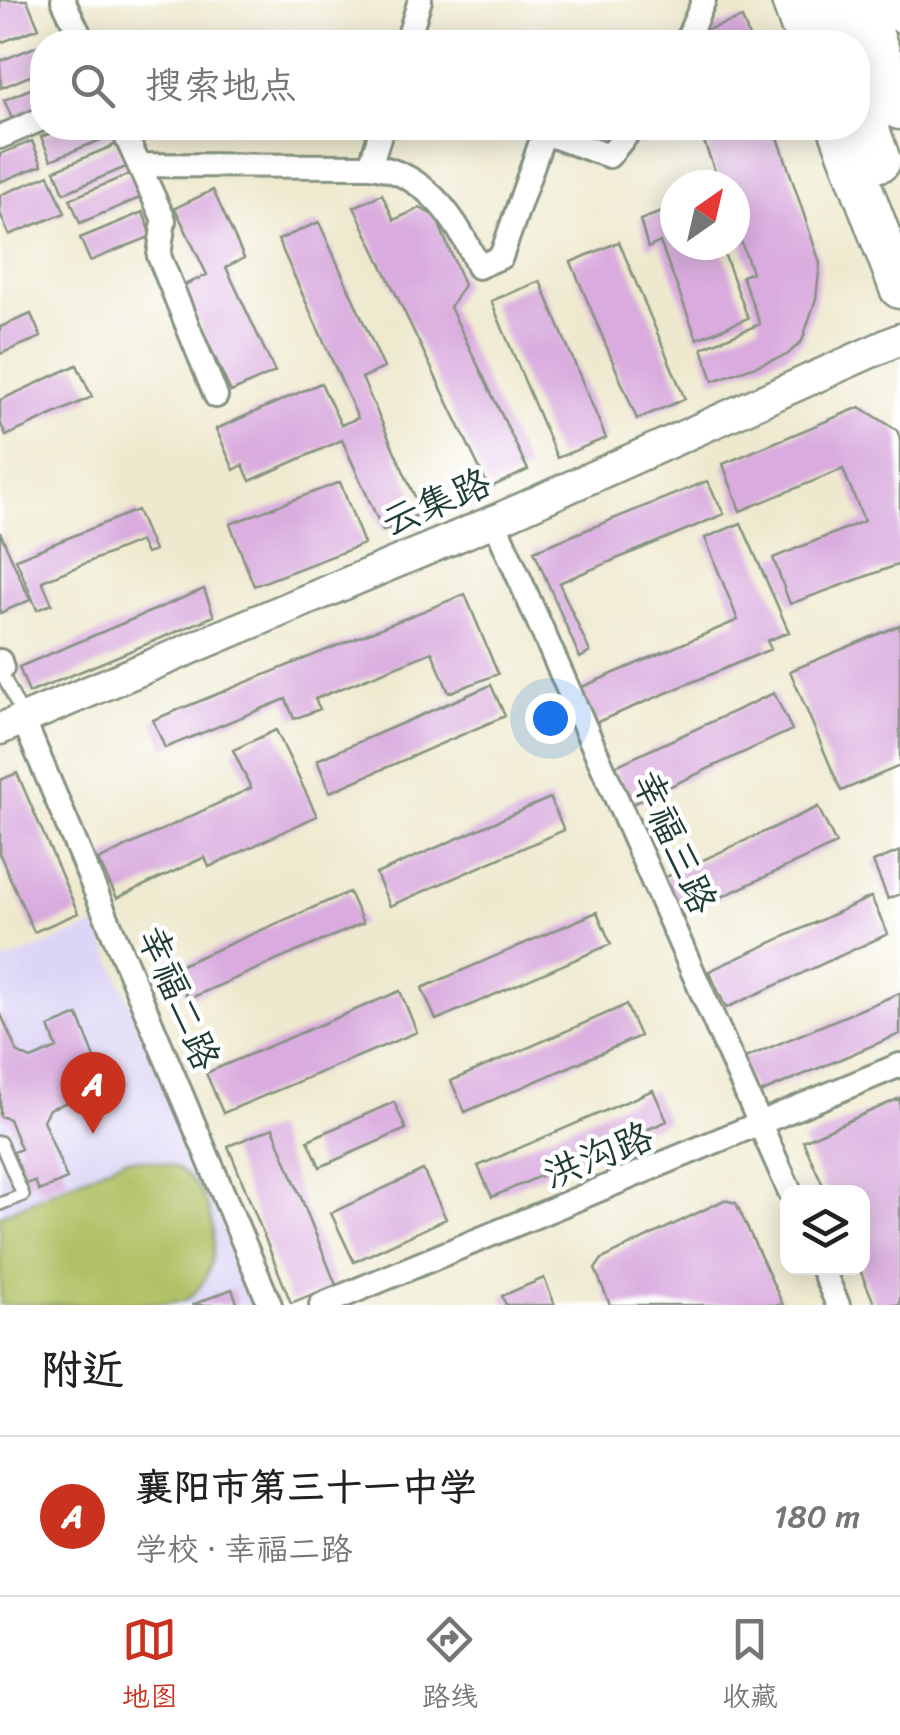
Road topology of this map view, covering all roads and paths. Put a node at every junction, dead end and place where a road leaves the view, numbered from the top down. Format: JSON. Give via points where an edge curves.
{"nodes":[{"id":1,"x":62,"y":0,"type":"edge"},
{"id":2,"x":420,"y":0,"type":"edge"},
{"id":3,"x":704,"y":0,"type":"edge"},
{"id":4,"x":772,"y":0,"type":"edge"},
{"id":5,"x":792,"y":0,"type":"edge"},
{"id":6,"x":822,"y":0,"type":"edge"},
{"id":7,"x":860,"y":0,"type":"edge"},
{"id":8,"x":895,"y":0,"type":"edge"},
{"id":9,"x":900,"y":14,"type":"edge"},
{"id":10,"x":77,"y":30,"type":"edge"},
{"id":11,"x":411,"y":30,"type":"edge"},
{"id":12,"x":691,"y":30,"type":"edge"},
{"id":13,"x":784,"y":30,"type":"edge"},
{"id":14,"x":803,"y":30,"type":"edge"},
{"id":15,"x":833,"y":30,"type":"edge"},
{"id":16,"x":900,"y":109,"type":"edge"},
{"id":17,"x":30,"y":124,"type":"edge"},
{"id":18,"x":870,"y":133,"type":"edge"},
{"id":19,"x":0,"y":137,"type":"edge"},
{"id":20,"x":128,"y":140,"type":"edge"},
{"id":21,"x":378,"y":140,"type":"edge"},
{"id":22,"x":542,"y":140,"type":"edge"},
{"id":23,"x":564,"y":140,"type":"edge"},
{"id":24,"x":622,"y":140,"type":"edge"},
{"id":25,"x":830,"y":140,"type":"edge"},
{"id":26,"x":844,"y":140,"type":"edge"},
{"id":27,"x":139,"y":165,"type":"junction"},
{"id":28,"x":370,"y":166,"type":"junction"},
{"id":29,"x":900,"y":215,"type":"edge"},
{"id":30,"x":900,"y":288,"type":"edge"},
{"id":31,"x":900,"y":307,"type":"edge"},
{"id":32,"x":900,"y":339,"type":"edge"},
{"id":33,"x":216,"y":396,"type":"dead end"},
{"id":34,"x":494,"y":521,"type":"junction"},
{"id":35,"x":1,"y":666,"type":"edge"},
{"id":36,"x":12,"y":724,"type":"edge"},
{"id":37,"x":900,"y":1065,"type":"edge"},
{"id":38,"x":762,"y":1126,"type":"junction"},
{"id":39,"x":0,"y":1142,"type":"edge"},
{"id":40,"x":787,"y":1185,"type":"edge"},
{"id":41,"x":0,"y":1204,"type":"edge"},
{"id":42,"x":825,"y":1275,"type":"edge"},
{"id":43,"x":270,"y":1305,"type":"edge"},
{"id":44,"x":321,"y":1305,"type":"edge"},
{"id":45,"x":838,"y":1305,"type":"edge"}],
"edges":[{"from":1,"to":10,"type":"street"},
{"from":2,"to":11,"type":"street"},
{"from":3,"to":12,"type":"street"},
{"from":4,"to":13,"type":"main road"},
{"from":5,"to":14,"type":"highway"},
{"from":6,"to":15,"type":"highway"},
{"from":7,"to":16,"type":"highway"},
{"from":8,"to":9,"type":"main road"},
{"from":17,"to":19,"type":"street"},
{"from":18,"to":29,"type":"highway"},
{"from":20,"to":27,"type":"street"},
{"from":21,"to":28,"type":"street"},
{"from":22,"to":28,"type":"street","via":[[501,256],[478,267],[460,225],[432,195],[390,168]]},
{"from":23,"to":24,"type":"street","via":[[609,156]]},
{"from":25,"to":31,"type":"main road"},
{"from":26,"to":30,"type":"highway"},
{"from":27,"to":28,"type":"street"},
{"from":27,"to":33,"type":"street","via":[[164,220],[159,256]]},
{"from":32,"to":34,"type":"street","name":"云集路"},
{"from":34,"to":36,"type":"street","name":"云集路"},
{"from":34,"to":38,"type":"street","name":"幸福三路"},
{"from":35,"to":36,"type":"lane"},
{"from":36,"to":43,"type":"street","name":"幸福二路"},
{"from":37,"to":38,"type":"street","name":"洪沟路"},
{"from":38,"to":40,"type":"street","name":"幸福三路"},
{"from":38,"to":44,"type":"street","name":"洪沟路"},
{"from":39,"to":41,"type":"lane","via":[[23,1194]]},
{"from":42,"to":45,"type":"street"}]}
